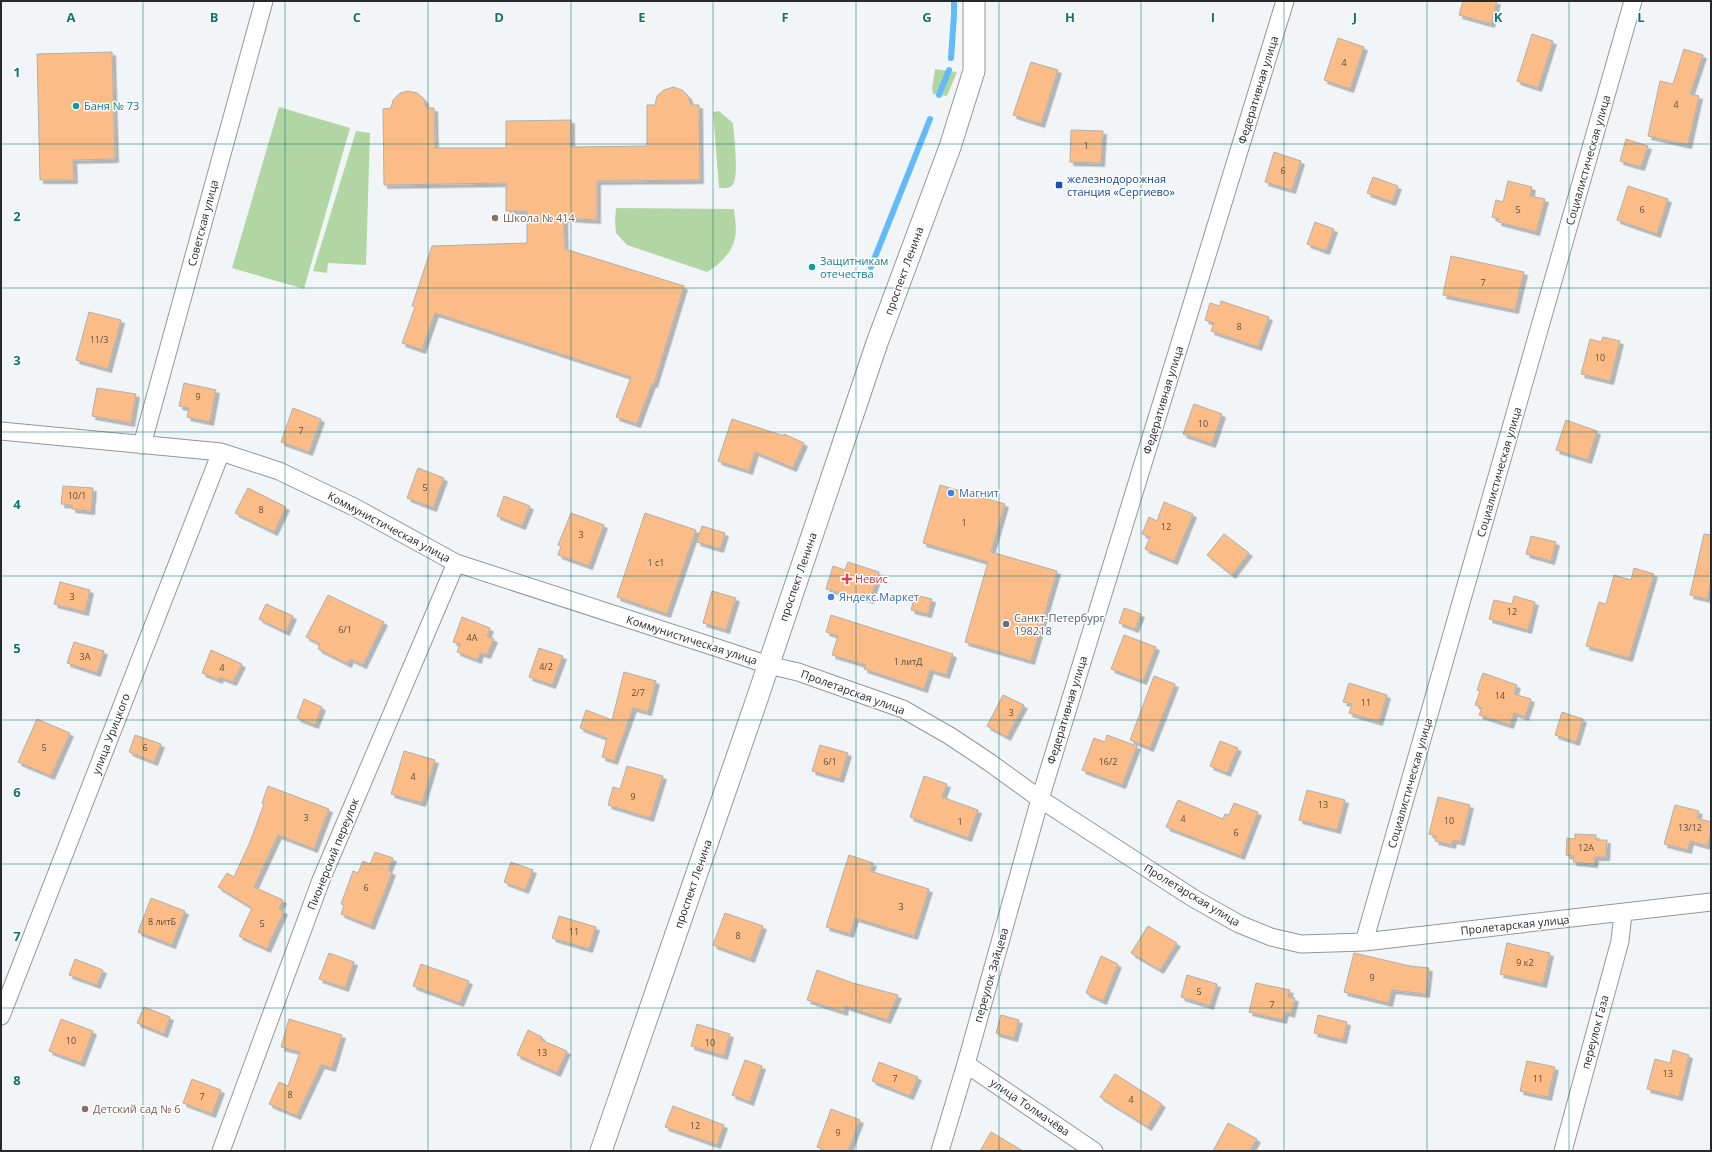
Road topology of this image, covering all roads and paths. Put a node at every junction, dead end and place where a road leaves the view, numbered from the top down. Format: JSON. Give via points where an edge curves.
{"nodes":[{"id":1,"x":264,"y":1,"type":"edge"},
{"id":2,"x":974,"y":1,"type":"edge"},
{"id":3,"x":1285,"y":1,"type":"edge"},
{"id":4,"x":1633,"y":1,"type":"edge"},
{"id":5,"x":1,"y":431,"type":"edge"},
{"id":6,"x":142,"y":445,"type":"junction"},
{"id":7,"x":221,"y":452,"type":"junction"},
{"id":8,"x":456,"y":563,"type":"junction"},
{"id":9,"x":768,"y":666,"type":"junction"},
{"id":10,"x":1040,"y":799,"type":"junction"},
{"id":11,"x":1711,"y":902,"type":"edge"},
{"id":12,"x":1622,"y":913,"type":"junction"},
{"id":13,"x":1364,"y":942,"type":"junction"},
{"id":14,"x":1,"y":1016,"type":"edge"},
{"id":15,"x":966,"y":1064,"type":"junction"},
{"id":16,"x":221,"y":1151,"type":"edge"},
{"id":17,"x":601,"y":1151,"type":"edge"},
{"id":18,"x":940,"y":1151,"type":"edge"},
{"id":19,"x":1094,"y":1151,"type":"edge"},
{"id":20,"x":1563,"y":1151,"type":"edge"}],
"edges":[{"from":1,"to":6,"type":"street","name":"Советская улица"},
{"from":2,"to":9,"type":"street","name":"проспект Ленина","via":[[972,78],[950,147],[877,343]]},
{"from":3,"to":10,"type":"street","name":"Федеративная улица"},
{"from":4,"to":13,"type":"street","name":"Социалистическая улица"},
{"from":5,"to":6,"type":"street","name":"Коммунистическая улица"},
{"from":6,"to":7,"type":"street","name":"Коммунистическая улица"},
{"from":7,"to":8,"type":"street","name":"Коммунистическая улица","via":[[279,472],[354,507]]},
{"from":7,"to":14,"type":"street","name":"улица Урицкого"},
{"from":8,"to":9,"type":"street","name":"Коммунистическая улица"},
{"from":8,"to":16,"type":"street","name":"Пионерский переулок","via":[[321,880]]},
{"from":9,"to":10,"type":"street","name":"Пролетарская улица","via":[[798,672],[903,709],[976,753]]},
{"from":9,"to":17,"type":"street","name":"проспект Ленина"},
{"from":10,"to":13,"type":"street","name":"Пролетарская улица","via":[[1193,898],[1239,924],[1272,937],[1301,944]]},
{"from":10,"to":15,"type":"street","name":"переулок Зайцева"},
{"from":11,"to":12,"type":"street","name":"Пролетарская улица"},
{"from":12,"to":13,"type":"street","name":"Пролетарская улица"},
{"from":12,"to":20,"type":"street","name":"переулок Газа","via":[[1620,941]]},
{"from":15,"to":18,"type":"street","name":"переулок Зайцева"},
{"from":15,"to":19,"type":"street","name":"улица Толмачёва"}]}
